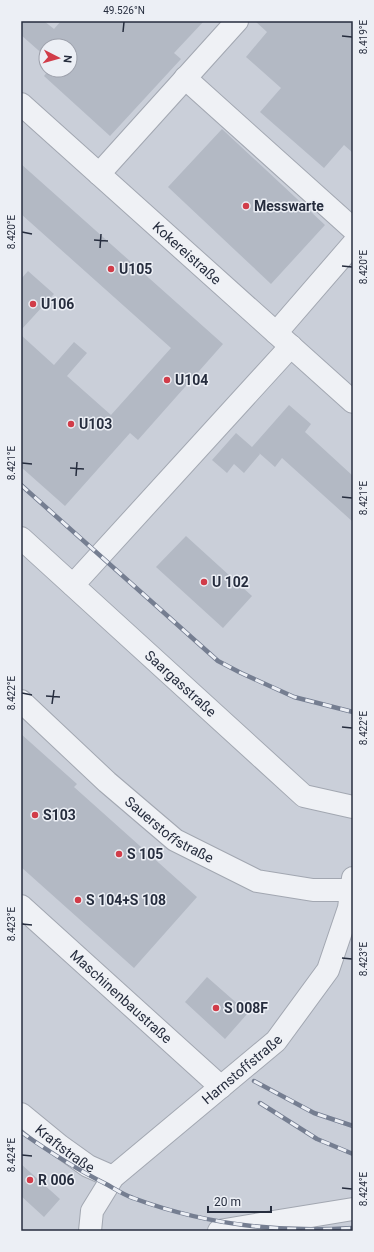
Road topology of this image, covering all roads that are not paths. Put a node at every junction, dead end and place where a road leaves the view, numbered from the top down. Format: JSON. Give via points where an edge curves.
{"nodes":[{"id":1,"x":236,"y":21,"type":"edge"},
{"id":2,"x":186,"y":78,"type":"junction"},
{"id":3,"x":21,"y":104,"type":"edge"},
{"id":4,"x":99,"y":174,"type":"junction"},
{"id":5,"x":353,"y":229,"type":"edge"},
{"id":6,"x":353,"y":244,"type":"edge"},
{"id":7,"x":284,"y":340,"type":"junction"},
{"id":8,"x":353,"y":402,"type":"edge"},
{"id":9,"x":21,"y":538,"type":"edge"},
{"id":10,"x":73,"y":585,"type":"junction"},
{"id":11,"x":21,"y":701,"type":"edge"},
{"id":12,"x":353,"y":807,"type":"edge"},
{"id":13,"x":352,"y":884,"type":"edge"},
{"id":14,"x":21,"y":906,"type":"edge"},
{"id":15,"x":221,"y":1087,"type":"junction"},
{"id":16,"x":21,"y":1114,"type":"edge"},
{"id":17,"x":113,"y":1177,"type":"junction"},
{"id":18,"x":353,"y":1208,"type":"edge"},
{"id":19,"x":90,"y":1231,"type":"edge"},
{"id":20,"x":219,"y":1231,"type":"edge"}],
"edges":[{"from":1,"to":2,"type":"street"},
{"from":2,"to":4,"type":"street"},
{"from":2,"to":5,"type":"street"},
{"from":3,"to":4,"type":"street","name":"Kokereistraße"},
{"from":4,"to":7,"type":"street","name":"Kokereistraße"},
{"from":6,"to":7,"type":"street"},
{"from":7,"to":8,"type":"street","name":"Kokereistraße"},
{"from":7,"to":10,"type":"street"},
{"from":9,"to":10,"type":"street","name":"Saargasstraße"},
{"from":10,"to":12,"type":"street","name":"Saargasstraße","via":[[304,796]]},
{"from":11,"to":13,"type":"street","name":"Sauerstoffstraße","via":[[107,782],[176,840],[257,881],[312,890]]},
{"from":13,"to":15,"type":"street","name":"Harnstoffstraße","via":[[349,908],[328,970],[276,1041]]},
{"from":14,"to":15,"type":"street","name":"Maschinenbaustraße"},
{"from":15,"to":17,"type":"street","name":"Harnstoffstraße"},
{"from":16,"to":17,"type":"street","name":"Kraftstraße","via":[[88,1166]]},
{"from":17,"to":19,"type":"street","name":"Harnstoffstraße","via":[[92,1210]]},
{"from":18,"to":20,"type":"street"}]}
